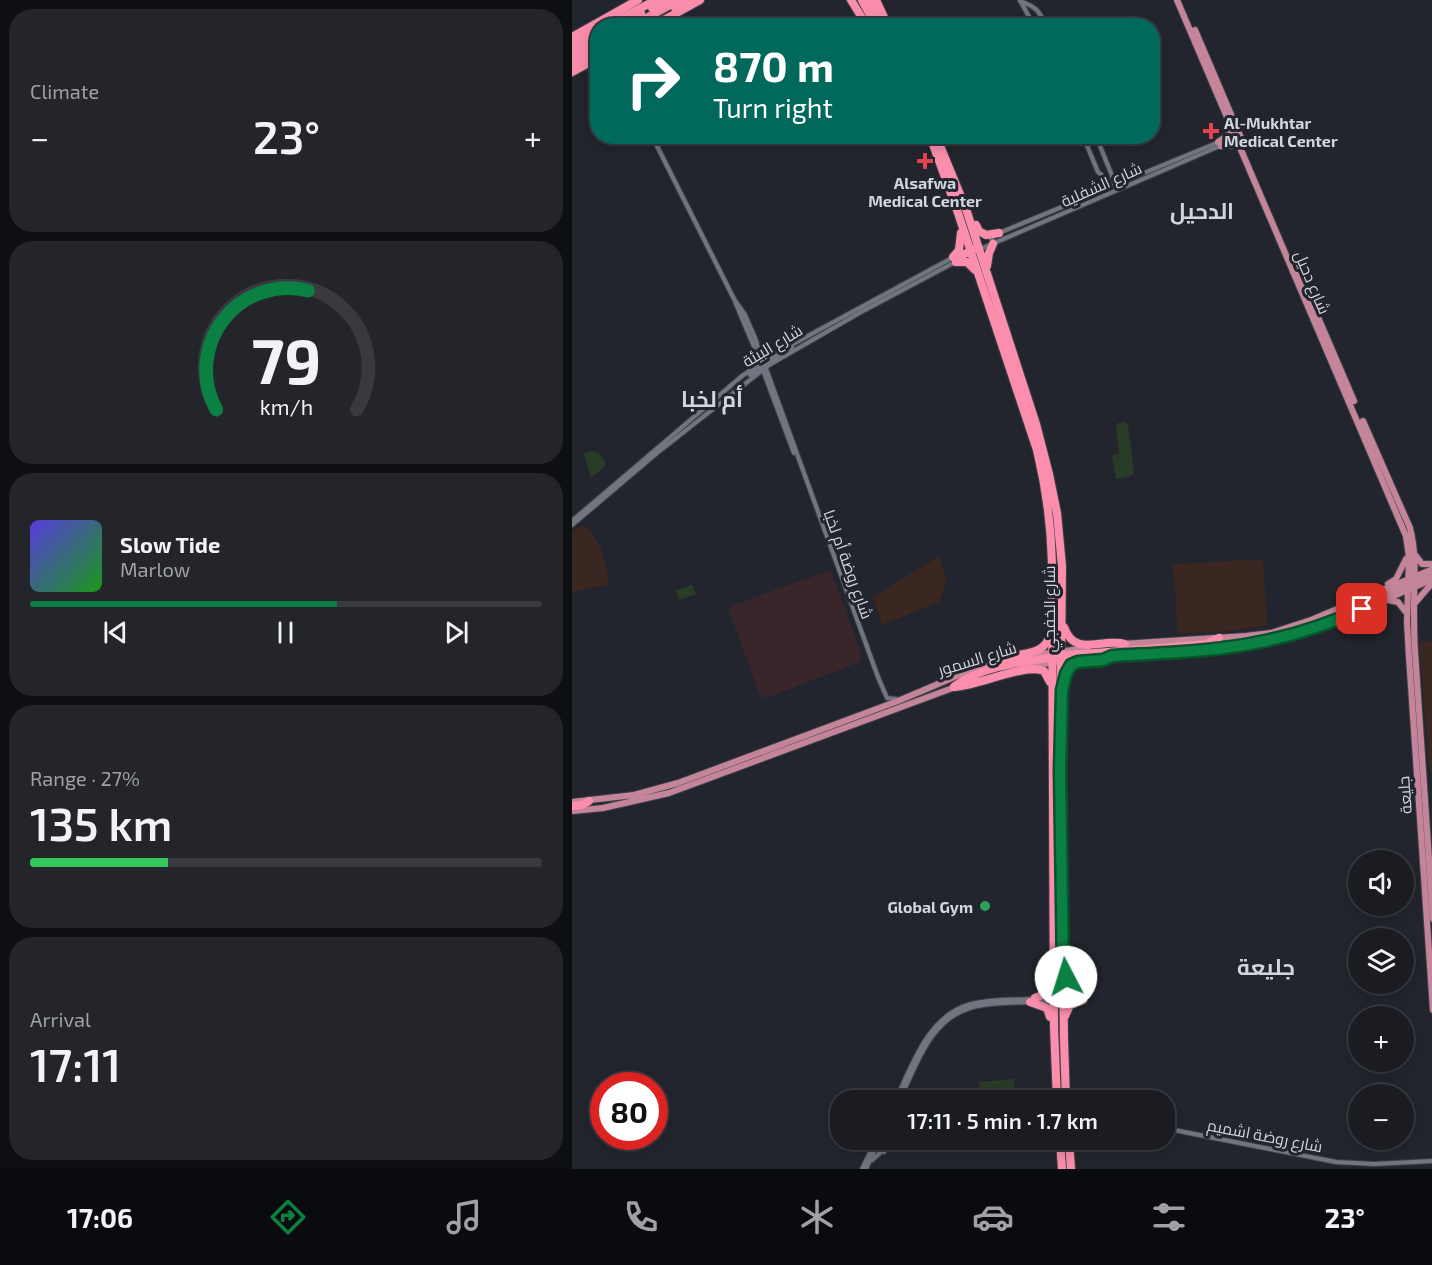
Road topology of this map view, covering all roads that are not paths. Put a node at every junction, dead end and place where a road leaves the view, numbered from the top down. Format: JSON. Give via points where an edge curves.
{"nodes":[{"id":1,"x":632,"y":0,"type":"edge"},
{"id":2,"x":638,"y":0,"type":"edge"},
{"id":3,"x":648,"y":0,"type":"edge"},
{"id":4,"x":656,"y":0,"type":"edge"},
{"id":5,"x":666,"y":0,"type":"edge"},
{"id":6,"x":679,"y":0,"type":"edge"},
{"id":7,"x":700,"y":0,"type":"edge"},
{"id":8,"x":852,"y":0,"type":"edge"},
{"id":9,"x":862,"y":0,"type":"edge"},
{"id":10,"x":869,"y":0,"type":"edge"},
{"id":11,"x":875,"y":0,"type":"edge"},
{"id":12,"x":1020,"y":0,"type":"edge"},
{"id":13,"x":1179,"y":0,"type":"edge"},
{"id":14,"x":690,"y":2,"type":"edge"},
{"id":15,"x":598,"y":18,"type":"edge"},
{"id":16,"x":609,"y":18,"type":"edge"},
{"id":17,"x":620,"y":18,"type":"edge"},
{"id":18,"x":623,"y":18,"type":"edge"},
{"id":19,"x":633,"y":18,"type":"edge"},
{"id":20,"x":646,"y":18,"type":"edge"},
{"id":21,"x":661,"y":18,"type":"edge"},
{"id":22,"x":671,"y":18,"type":"edge"},
{"id":23,"x":862,"y":18,"type":"edge"},
{"id":24,"x":872,"y":18,"type":"edge"},
{"id":25,"x":878,"y":18,"type":"edge"},
{"id":26,"x":884,"y":18,"type":"edge"},
{"id":27,"x":1032,"y":18,"type":"edge"},
{"id":28,"x":1042,"y":18,"type":"edge"},
{"id":29,"x":590,"y":22,"type":"edge"},
{"id":30,"x":590,"y":30,"type":"edge"},
{"id":31,"x":572,"y":32,"type":"edge"},
{"id":32,"x":590,"y":35,"type":"edge"},
{"id":33,"x":590,"y":38,"type":"edge"},
{"id":34,"x":574,"y":40,"type":"edge"},
{"id":35,"x":590,"y":40,"type":"edge"},
{"id":36,"x":572,"y":51,"type":"edge"},
{"id":37,"x":1209,"y":53,"type":"dead end"},
{"id":38,"x":590,"y":54,"type":"edge"},
{"id":39,"x":572,"y":57,"type":"edge"},
{"id":40,"x":590,"y":60,"type":"edge"},
{"id":41,"x":572,"y":64,"type":"edge"},
{"id":42,"x":572,"y":70,"type":"edge"},
{"id":43,"x":1212,"y":70,"type":"junction"},
{"id":44,"x":1210,"y":85,"type":"dead end"},
{"id":45,"x":1216,"y":91,"type":"junction"},
{"id":46,"x":1231,"y":126,"type":"junction"},
{"id":47,"x":1238,"y":138,"type":"junction"},
{"id":48,"x":656,"y":144,"type":"edge"},
{"id":49,"x":928,"y":144,"type":"edge"},
{"id":50,"x":933,"y":144,"type":"edge"},
{"id":51,"x":942,"y":144,"type":"edge"},
{"id":52,"x":1086,"y":144,"type":"edge"},
{"id":53,"x":1099,"y":144,"type":"edge"},
{"id":54,"x":1218,"y":145,"type":"junction"},
{"id":55,"x":1203,"y":149,"type":"junction"},
{"id":56,"x":935,"y":150,"type":"junction"},
{"id":57,"x":1189,"y":152,"type":"dead end"},
{"id":58,"x":1244,"y":153,"type":"junction"},
{"id":59,"x":1211,"y":154,"type":"dead end"},
{"id":60,"x":1244,"y":162,"type":"dead end"},
{"id":61,"x":957,"y":170,"type":"dead end"},
{"id":62,"x":1110,"y":172,"type":"junction"},
{"id":63,"x":1252,"y":175,"type":"junction"},
{"id":64,"x":1135,"y":177,"type":"junction"},
{"id":65,"x":1106,"y":178,"type":"junction"},
{"id":66,"x":1116,"y":182,"type":"junction"},
{"id":67,"x":947,"y":183,"type":"junction"},
{"id":68,"x":958,"y":186,"type":"junction"},
{"id":69,"x":1104,"y":187,"type":"junction"},
{"id":70,"x":1257,"y":192,"type":"dead end"},
{"id":71,"x":1087,"y":197,"type":"junction"},
{"id":72,"x":966,"y":209,"type":"junction"},
{"id":73,"x":960,"y":220,"type":"junction"},
{"id":74,"x":1271,"y":224,"type":"dead end"},
{"id":75,"x":1037,"y":225,"type":"junction"},
{"id":76,"x":1048,"y":225,"type":"dead end"},
{"id":77,"x":1277,"y":230,"type":"junction"},
{"id":78,"x":999,"y":233,"type":"junction"},
{"id":79,"x":1012,"y":235,"type":"junction"},
{"id":80,"x":993,"y":244,"type":"junction"},
{"id":81,"x":974,"y":249,"type":"junction"},
{"id":82,"x":954,"y":259,"type":"junction"},
{"id":83,"x":983,"y":275,"type":"junction"},
{"id":84,"x":1301,"y":287,"type":"junction"},
{"id":85,"x":993,"y":290,"type":"junction"},
{"id":86,"x":1313,"y":294,"type":"dead end"},
{"id":87,"x":1001,"y":295,"type":"dead end"},
{"id":88,"x":734,"y":299,"type":"junction"},
{"id":89,"x":811,"y":335,"type":"junction"},
{"id":90,"x":1010,"y":347,"type":"junction"},
{"id":91,"x":755,"y":349,"type":"junction"},
{"id":92,"x":761,"y":353,"type":"junction"},
{"id":93,"x":772,"y":356,"type":"junction"},
{"id":94,"x":1021,"y":358,"type":"dead end"},
{"id":95,"x":773,"y":362,"type":"junction"},
{"id":96,"x":763,"y":365,"type":"junction"},
{"id":97,"x":747,"y":373,"type":"junction"},
{"id":98,"x":1019,"y":374,"type":"junction"},
{"id":99,"x":751,"y":378,"type":"junction"},
{"id":100,"x":768,"y":379,"type":"junction"},
{"id":101,"x":721,"y":402,"type":"junction"},
{"id":102,"x":1351,"y":404,"type":"junction"},
{"id":103,"x":1353,"y":418,"type":"dead end"},
{"id":104,"x":1364,"y":444,"type":"dead end"},
{"id":105,"x":1373,"y":456,"type":"junction"},
{"id":106,"x":1396,"y":510,"type":"junction"},
{"id":107,"x":572,"y":521,"type":"edge"},
{"id":108,"x":572,"y":525,"type":"edge"},
{"id":109,"x":1405,"y":532,"type":"junction"},
{"id":110,"x":1051,"y":534,"type":"junction"},
{"id":111,"x":1061,"y":547,"type":"junction"},
{"id":112,"x":1415,"y":556,"type":"junction"},
{"id":113,"x":1067,"y":557,"type":"dead end"},
{"id":114,"x":1433,"y":567,"type":"edge"},
{"id":115,"x":1433,"y":574,"type":"edge"},
{"id":116,"x":1052,"y":579,"type":"junction"},
{"id":117,"x":1433,"y":580,"type":"edge"},
{"id":118,"x":1411,"y":583,"type":"junction"},
{"id":119,"x":1384,"y":589,"type":"junction"},
{"id":120,"x":1414,"y":606,"type":"junction"},
{"id":121,"x":1362,"y":609,"type":"junction"},
{"id":122,"x":1062,"y":620,"type":"junction"},
{"id":123,"x":1407,"y":622,"type":"junction"},
{"id":124,"x":1291,"y":635,"type":"junction"},
{"id":125,"x":1219,"y":638,"type":"junction"},
{"id":126,"x":1125,"y":644,"type":"junction"},
{"id":127,"x":1216,"y":649,"type":"junction"},
{"id":128,"x":1242,"y":649,"type":"dead end"},
{"id":129,"x":1057,"y":656,"type":"junction"},
{"id":130,"x":1112,"y":656,"type":"junction"},
{"id":131,"x":999,"y":662,"type":"junction"},
{"id":132,"x":878,"y":677,"type":"junction"},
{"id":133,"x":1417,"y":683,"type":"junction"},
{"id":134,"x":954,"y":687,"type":"junction"},
{"id":135,"x":1062,"y":690,"type":"junction"},
{"id":136,"x":1053,"y":698,"type":"junction"},
{"id":137,"x":904,"y":699,"type":"junction"},
{"id":138,"x":872,"y":710,"type":"junction"},
{"id":139,"x":1060,"y":771,"type":"junction"},
{"id":140,"x":644,"y":788,"type":"dead end"},
{"id":141,"x":634,"y":795,"type":"junction"},
{"id":142,"x":589,"y":801,"type":"joint"},
{"id":143,"x":572,"y":804,"type":"edge"},
{"id":144,"x":572,"y":811,"type":"edge"},
{"id":145,"x":1433,"y":919,"type":"edge"},
{"id":146,"x":1053,"y":932,"type":"junction"},
{"id":147,"x":1432,"y":961,"type":"edge"},
{"id":148,"x":1063,"y":972,"type":"junction"},
{"id":149,"x":1053,"y":974,"type":"junction"},
{"id":150,"x":1058,"y":999,"type":"junction"},
{"id":151,"x":1032,"y":1000,"type":"junction"},
{"id":152,"x":1433,"y":1010,"type":"edge"},
{"id":153,"x":1064,"y":1020,"type":"junction"},
{"id":154,"x":1054,"y":1027,"type":"junction"},
{"id":155,"x":1064,"y":1059,"type":"junction"},
{"id":156,"x":902,"y":1090,"type":"edge"},
{"id":157,"x":1057,"y":1090,"type":"edge"},
{"id":158,"x":1065,"y":1090,"type":"edge"},
{"id":159,"x":1175,"y":1130,"type":"edge"},
{"id":160,"x":874,"y":1150,"type":"edge"},
{"id":161,"x":881,"y":1150,"type":"edge"},
{"id":162,"x":1061,"y":1150,"type":"edge"},
{"id":163,"x":1433,"y":1161,"type":"edge"},
{"id":164,"x":865,"y":1169,"type":"edge"},
{"id":165,"x":1062,"y":1169,"type":"edge"}],
"edges":[{"from":1,"to":15,"type":"highway"},
{"from":2,"to":16,"type":"highway"},
{"from":3,"to":17,"type":"highway"},
{"from":4,"to":18,"type":"highway"},
{"from":5,"to":19,"type":"highway"},
{"from":6,"to":20,"type":"highway"},
{"from":7,"to":14,"type":"highway"},
{"from":8,"to":23,"type":"highway"},
{"from":9,"to":24,"type":"highway"},
{"from":10,"to":25,"type":"highway"},
{"from":11,"to":26,"type":"highway"},
{"from":12,"to":27,"type":"street"},
{"from":12,"to":28,"type":"street","via":[[1034,6]]},
{"from":13,"to":43,"type":"main road","name":"شارع دحيل"},
{"from":13,"to":45,"type":"main road","name":"شارع دحيل"},
{"from":14,"to":21,"type":"highway"},
{"from":14,"to":22,"type":"highway"},
{"from":29,"to":31,"type":"highway"},
{"from":30,"to":34,"type":"highway"},
{"from":32,"to":34,"type":"highway"},
{"from":33,"to":36,"type":"highway"},
{"from":35,"to":39,"type":"highway"},
{"from":37,"to":43,"type":"main road"},
{"from":38,"to":41,"type":"highway"},
{"from":40,"to":42,"type":"highway"},
{"from":43,"to":47,"type":"main road","name":"شارع دحيل"},
{"from":44,"to":45,"type":"main road"},
{"from":45,"to":46,"type":"main road","name":"شارع دحيل"},
{"from":46,"to":47,"type":"main road","name":"شارع دحيل"},
{"from":46,"to":54,"type":"main road","via":[[1230,134]]},
{"from":47,"to":54,"type":"main road"},
{"from":47,"to":54,"type":"street","name":"شارع الشفلية"},
{"from":47,"to":58,"type":"main road","name":"شارع دحيل"},
{"from":47,"to":84,"type":"main road","name":"شارع دحيل"},
{"from":48,"to":88,"type":"street","name":"شارع روضة أم لخبا"},
{"from":49,"to":67,"type":"highway"},
{"from":50,"to":56,"type":"highway","name":"شارع الخفجي"},
{"from":51,"to":68,"type":"highway","name":"شارع الخفجي"},
{"from":52,"to":65,"type":"street","via":[[1098,172]]},
{"from":53,"to":62,"type":"street"},
{"from":54,"to":55,"type":"street","name":"شارع الشفلية"},
{"from":54,"to":59,"type":"street"},
{"from":54,"to":75,"type":"street","name":"شارع الشفلية"},
{"from":55,"to":57,"type":"street"},
{"from":55,"to":64,"type":"street","name":"شارع الشفلية"},
{"from":56,"to":67,"type":"highway","name":"شارع الخفجي"},
{"from":56,"to":81,"type":"highway"},
{"from":58,"to":60,"type":"main road"},
{"from":58,"to":63,"type":"main road","name":"شارع دحيل"},
{"from":61,"to":68,"type":"highway"},
{"from":62,"to":65,"type":"street"},
{"from":62,"to":66,"type":"street"},
{"from":63,"to":70,"type":"main road"},
{"from":63,"to":77,"type":"main road","name":"شارع دحيل"},
{"from":64,"to":66,"type":"street","name":"شارع الشفلية"},
{"from":64,"to":71,"type":"street","name":"شارع الشفلية"},
{"from":65,"to":69,"type":"street"},
{"from":66,"to":69,"type":"street","name":"شارع الشفلية"},
{"from":67,"to":73,"type":"highway","name":"شارع الخفجي"},
{"from":68,"to":72,"type":"highway","name":"شارع الخفجي"},
{"from":69,"to":71,"type":"street","name":"شارع الشفلية"},
{"from":71,"to":78,"type":"street","name":"شارع الشفلية"},
{"from":72,"to":78,"type":"highway","via":[[981,233]]},
{"from":72,"to":81,"type":"highway","name":"شارع الخفجي"},
{"from":73,"to":81,"type":"highway","name":"شارع الخفجي"},
{"from":73,"to":82,"type":"highway","via":[[962,241]]},
{"from":74,"to":77,"type":"main road"},
{"from":75,"to":76,"type":"street"},
{"from":75,"to":79,"type":"street","name":"شارع الشفلية"},
{"from":77,"to":84,"type":"main road","name":"شارع دحيل"},
{"from":78,"to":79,"type":"street","via":[[992,241]]},
{"from":79,"to":80,"type":"street","name":"شارع الشفلية"},
{"from":80,"to":81,"type":"street","name":"شارع الشفلية"},
{"from":80,"to":83,"type":"highway"},
{"from":81,"to":82,"type":"highway"},
{"from":81,"to":83,"type":"highway","name":"شارع الخفجي"},
{"from":81,"to":90,"type":"highway"},
{"from":82,"to":83,"type":"highway","via":[[969,263]]},
{"from":82,"to":89,"type":"street","name":"شارع البيئة"},
{"from":82,"to":95,"type":"street","name":"شارع البيئة"},
{"from":83,"to":85,"type":"highway","name":"شارع الخفجي"},
{"from":83,"to":110,"type":"highway","name":"شارع الخفجي","via":[[1037,450]]},
{"from":84,"to":86,"type":"main road"},
{"from":84,"to":102,"type":"main road","name":"شارع دحيل"},
{"from":84,"to":112,"type":"main road","name":"شارع دحيل","via":[[1410,528]]},
{"from":85,"to":87,"type":"highway"},
{"from":85,"to":90,"type":"highway","name":"شارع الخفجي"},
{"from":88,"to":91,"type":"street","name":"شارع روضة أم لخبا"},
{"from":88,"to":92,"type":"street","name":"شارع روضة أم لخبا"},
{"from":89,"to":93,"type":"street","name":"شارع البيئة"},
{"from":89,"to":96,"type":"street"},
{"from":90,"to":98,"type":"highway","name":"شارع الخفجي"},
{"from":91,"to":96,"type":"street","name":"شارع روضة أم لخبا"},
{"from":91,"to":97,"type":"street","via":[[754,362]]},
{"from":92,"to":93,"type":"street"},
{"from":92,"to":96,"type":"street","name":"شارع روضة أم لخبا"},
{"from":93,"to":96,"type":"street","name":"شارع البيئة"},
{"from":94,"to":98,"type":"highway"},
{"from":95,"to":96,"type":"street","name":"شارع البيئة"},
{"from":95,"to":100,"type":"street"},
{"from":96,"to":97,"type":"street","name":"شارع البيئة"},
{"from":96,"to":99,"type":"street","name":"شارع البيئة"},
{"from":96,"to":100,"type":"street","name":"شارع روضة أم لخبا"},
{"from":96,"to":101,"type":"street"},
{"from":97,"to":107,"type":"street","name":"شارع البيئة"},
{"from":98,"to":111,"type":"highway","name":"شارع الخفجي","via":[[1045,457]]},
{"from":99,"to":100,"type":"street"},
{"from":99,"to":101,"type":"street","name":"شارع البيئة"},
{"from":100,"to":132,"type":"street","name":"شارع روضة أم لخبا"},
{"from":101,"to":108,"type":"street","name":"شارع البيئة"},
{"from":102,"to":103,"type":"main road"},
{"from":102,"to":105,"type":"main road","name":"شارع دحيل"},
{"from":104,"to":105,"type":"main road"},
{"from":105,"to":106,"type":"main road","name":"شارع دحيل"},
{"from":106,"to":109,"type":"main road","name":"شارع دحيل"},
{"from":106,"to":118,"type":"main road","via":[[1409,536]]},
{"from":109,"to":118,"type":"main road","name":"شارع دحيل"},
{"from":109,"to":119,"type":"main road","via":[[1405,563],[1396,579]]},
{"from":110,"to":116,"type":"highway","name":"شارع الخفجي"},
{"from":110,"to":129,"type":"highway","via":[[1055,548]]},
{"from":111,"to":113,"type":"highway"},
{"from":111,"to":122,"type":"highway","name":"شارع الخفجي"},
{"from":112,"to":114,"type":"main road","via":[[1422,564]]},
{"from":112,"to":118,"type":"main road","name":"شارع دحيل"},
{"from":114,"to":118,"type":"main road","name":"شارع السمور"},
{"from":115,"to":118,"type":"main road"},
{"from":116,"to":129,"type":"highway","name":"شارع الخفجي"},
{"from":116,"to":131,"type":"highway","via":[[1048,642],[1040,650]]},
{"from":117,"to":118,"type":"main road","name":"شارع السمور"},
{"from":117,"to":120,"type":"main road"},
{"from":118,"to":119,"type":"main road","name":"شارع السمور"},
{"from":118,"to":120,"type":"main road","name":"جليعة"},
{"from":118,"to":121,"type":"main road","name":"شارع السمور"},
{"from":118,"to":123,"type":"main road","name":"جليعة"},
{"from":118,"to":124,"type":"main road"},
{"from":118,"to":133,"type":"main road","via":[[1412,668]]},
{"from":119,"to":125,"type":"main road","name":"شارع السمور","via":[[1289,628]]},
{"from":120,"to":133,"type":"main road","name":"جليعة"},
{"from":121,"to":123,"type":"main road","via":[[1395,600],[1403,606]]},
{"from":121,"to":124,"type":"main road","name":"شارع السمور"},
{"from":122,"to":126,"type":"highway","via":[[1075,643]]},
{"from":122,"to":129,"type":"highway","name":"شارع الخفجي"},
{"from":123,"to":147,"type":"main road","name":"جليعة"},
{"from":124,"to":127,"type":"main road","name":"شارع السمور"},
{"from":125,"to":126,"type":"main road","name":"شارع السمور"},
{"from":125,"to":129,"type":"highway","via":[[1206,644]]},
{"from":126,"to":129,"type":"main road","name":"شارع السمور"},
{"from":127,"to":128,"type":"main road"},
{"from":127,"to":130,"type":"main road","name":"شارع السمور"},
{"from":129,"to":130,"type":"main road","name":"شارع السمور"},
{"from":129,"to":131,"type":"main road","name":"شارع السمور"},
{"from":129,"to":134,"type":"highway","via":[[986,671]]},
{"from":129,"to":135,"type":"highway","name":"شارع الخفجي"},
{"from":129,"to":136,"type":"highway","name":"شارع الخفجي"},
{"from":129,"to":139,"type":"highway"},
{"from":130,"to":135,"type":"highway","via":[[1071,665]]},
{"from":131,"to":137,"type":"main road","name":"شارع السمور"},
{"from":132,"to":137,"type":"street","name":"شارع روضة أم لخبا","via":[[888,699]]},
{"from":132,"to":138,"type":"street","name":"شارع روضة أم لخبا","via":[[884,701]]},
{"from":133,"to":145,"type":"main road","name":"جليعة"},
{"from":134,"to":136,"type":"highway","via":[[1038,669],[1048,676]]},
{"from":134,"to":144,"type":"main road","name":"شارع السمور","via":[[669,793]]},
{"from":135,"to":139,"type":"highway","name":"شارع الخفجي"},
{"from":136,"to":146,"type":"highway","name":"شارع الخفجي"},
{"from":137,"to":138,"type":"main road","name":"شارع السمور"},
{"from":138,"to":141,"type":"main road","name":"شارع السمور","via":[[713,771]]},
{"from":139,"to":148,"type":"highway","name":"شارع الخفجي"},
{"from":140,"to":141,"type":"main road"},
{"from":141,"to":142,"type":"main road","name":"شارع السمور"},
{"from":142,"to":143,"type":"highway"},
{"from":146,"to":149,"type":"highway","name":"شارع الخفجي"},
{"from":146,"to":150,"type":"highway","via":[[1057,940]]},
{"from":147,"to":152,"type":"main road","name":"جليعة"},
{"from":148,"to":150,"type":"highway","name":"شارع الخفجي"},
{"from":148,"to":153,"type":"highway","via":[[1068,989],[1084,998],[1070,1005]]},
{"from":149,"to":150,"type":"highway","name":"شارع الخفجي"},
{"from":149,"to":151,"type":"highway","via":[[1047,993]]},
{"from":150,"to":151,"type":"street"},
{"from":150,"to":153,"type":"highway","name":"شارع الخفجي"},
{"from":150,"to":154,"type":"highway","name":"شارع الخفجي"},
{"from":150,"to":155,"type":"highway"},
{"from":151,"to":154,"type":"highway","via":[[1047,1008]]},
{"from":151,"to":156,"type":"street","via":[[971,1004],[947,1015],[930,1033]]},
{"from":153,"to":155,"type":"highway","name":"شارع الخفجي"},
{"from":154,"to":157,"type":"highway","name":"شارع الخفجي"},
{"from":155,"to":158,"type":"highway","name":"شارع الخفجي"},
{"from":159,"to":163,"type":"street","name":"شارع روضة اشميم","via":[[1336,1162]]},
{"from":160,"to":164,"type":"street"},
{"from":161,"to":164,"type":"street"},
{"from":162,"to":165,"type":"highway"}]}
